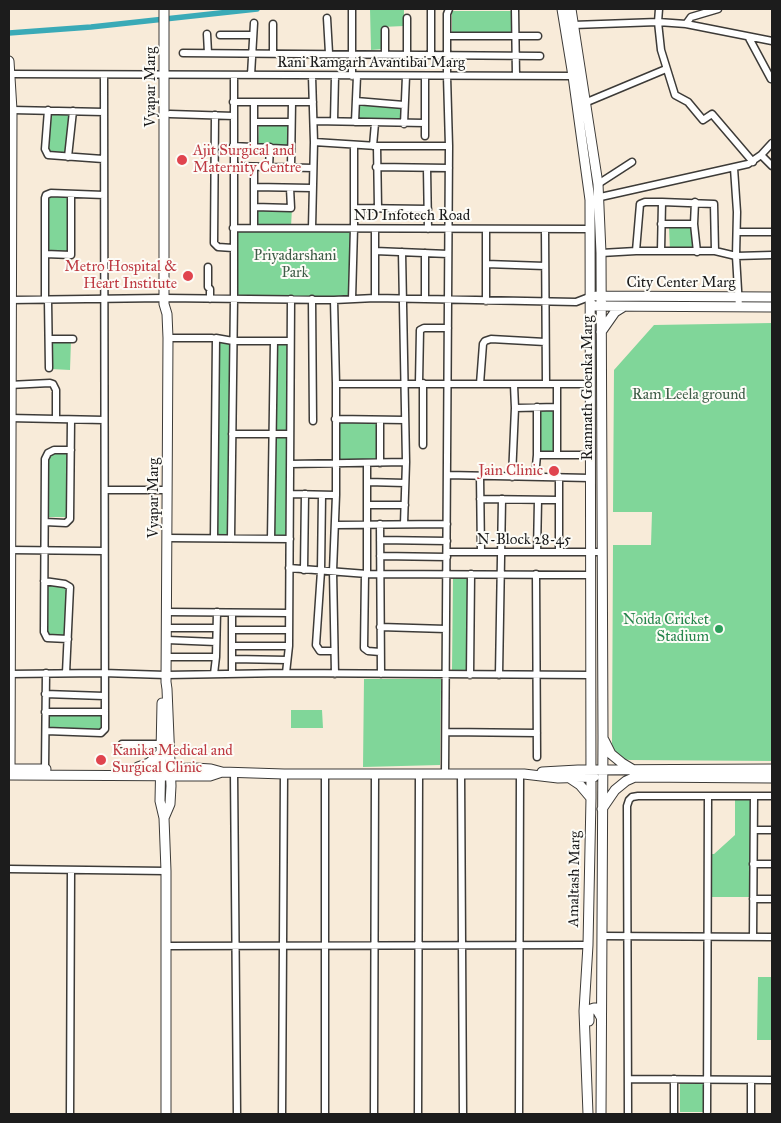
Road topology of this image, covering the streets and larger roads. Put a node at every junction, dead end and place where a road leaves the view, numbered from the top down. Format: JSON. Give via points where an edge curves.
{"nodes":[{"id":1,"x":352,"y":9,"type":"edge"},
{"id":2,"x":431,"y":9,"type":"edge"},
{"id":3,"x":449,"y":9,"type":"edge"},
{"id":4,"x":516,"y":9,"type":"edge"},
{"id":5,"x":562,"y":9,"type":"edge"},
{"id":6,"x":571,"y":9,"type":"edge"},
{"id":7,"x":659,"y":9,"type":"edge"},
{"id":8,"x":718,"y":9,"type":"edge"},
{"id":9,"x":167,"y":10,"type":"edge"},
{"id":10,"x":327,"y":18,"type":"dead end"},
{"id":11,"x":407,"y":18,"type":"dead end"},
{"id":12,"x":658,"y":22,"type":"junction"},
{"id":13,"x":254,"y":23,"type":"dead end"},
{"id":14,"x":273,"y":24,"type":"dead end"},
{"id":15,"x":686,"y":24,"type":"junction"},
{"id":16,"x":573,"y":25,"type":"junction"},
{"id":17,"x":385,"y":30,"type":"dead end"},
{"id":18,"x":207,"y":34,"type":"dead end"},
{"id":19,"x":220,"y":35,"type":"dead end"},
{"id":20,"x":253,"y":35,"type":"junction"},
{"id":21,"x":448,"y":36,"type":"junction"},
{"id":22,"x":516,"y":36,"type":"junction"},
{"id":23,"x":538,"y":36,"type":"dead end"},
{"id":24,"x":748,"y":38,"type":"junction"},
{"id":25,"x":771,"y":43,"type":"edge"},
{"id":26,"x":252,"y":52,"type":"junction"},
{"id":27,"x":183,"y":53,"type":"dead end"},
{"id":28,"x":208,"y":53,"type":"junction"},
{"id":29,"x":273,"y":53,"type":"junction"},
{"id":30,"x":329,"y":53,"type":"junction"},
{"id":31,"x":352,"y":54,"type":"junction"},
{"id":32,"x":385,"y":54,"type":"junction"},
{"id":33,"x":407,"y":54,"type":"junction"},
{"id":34,"x":430,"y":54,"type":"junction"},
{"id":35,"x":447,"y":55,"type":"junction"},
{"id":36,"x":516,"y":55,"type":"junction"},
{"id":37,"x":540,"y":56,"type":"dead end"},
{"id":38,"x":9,"y":61,"type":"edge"},
{"id":39,"x":666,"y":69,"type":"junction"},
{"id":40,"x":10,"y":74,"type":"edge"},
{"id":41,"x":104,"y":75,"type":"junction"},
{"id":42,"x":167,"y":75,"type":"junction"},
{"id":43,"x":234,"y":76,"type":"junction"},
{"id":44,"x":251,"y":76,"type":"junction"},
{"id":45,"x":312,"y":76,"type":"junction"},
{"id":46,"x":335,"y":76,"type":"junction"},
{"id":47,"x":354,"y":76,"type":"junction"},
{"id":48,"x":406,"y":76,"type":"junction"},
{"id":49,"x":426,"y":76,"type":"junction"},
{"id":50,"x":447,"y":76,"type":"junction"},
{"id":51,"x":516,"y":76,"type":"junction"},
{"id":52,"x":573,"y":76,"type":"junction"},
{"id":53,"x":771,"y":79,"type":"dead end"},
{"id":54,"x":356,"y":101,"type":"junction"},
{"id":55,"x":234,"y":102,"type":"junction"},
{"id":56,"x":292,"y":102,"type":"junction"},
{"id":57,"x":313,"y":102,"type":"junction"},
{"id":58,"x":586,"y":102,"type":"junction"},
{"id":59,"x":254,"y":103,"type":"junction"},
{"id":60,"x":404,"y":105,"type":"junction"},
{"id":61,"x":12,"y":110,"type":"junction"},
{"id":62,"x":48,"y":110,"type":"junction"},
{"id":63,"x":73,"y":111,"type":"junction"},
{"id":64,"x":104,"y":112,"type":"junction"},
{"id":65,"x":170,"y":114,"type":"junction"},
{"id":66,"x":215,"y":115,"type":"junction"},
{"id":67,"x":234,"y":116,"type":"junction"},
{"id":68,"x":314,"y":121,"type":"junction"},
{"id":69,"x":334,"y":121,"type":"junction"},
{"id":70,"x":255,"y":122,"type":"junction"},
{"id":71,"x":291,"y":122,"type":"junction"},
{"id":72,"x":355,"y":122,"type":"junction"},
{"id":73,"x":375,"y":123,"type":"junction"},
{"id":74,"x":426,"y":123,"type":"junction"},
{"id":75,"x":404,"y":124,"type":"junction"},
{"id":76,"x":425,"y":136,"type":"dead end"},
{"id":77,"x":314,"y":142,"type":"junction"},
{"id":78,"x":772,"y":143,"type":"edge"},
{"id":79,"x":354,"y":145,"type":"junction"},
{"id":80,"x":234,"y":146,"type":"junction"},
{"id":81,"x":375,"y":146,"type":"junction"},
{"id":82,"x":449,"y":146,"type":"junction"},
{"id":83,"x":254,"y":147,"type":"junction"},
{"id":84,"x":270,"y":148,"type":"junction"},
{"id":85,"x":290,"y":149,"type":"junction"},
{"id":86,"x":761,"y":155,"type":"junction"},
{"id":87,"x":68,"y":157,"type":"junction"},
{"id":88,"x":103,"y":159,"type":"junction"},
{"id":89,"x":632,"y":162,"type":"dead end"},
{"id":90,"x":753,"y":162,"type":"junction"},
{"id":91,"x":234,"y":166,"type":"junction"},
{"id":92,"x":772,"y":166,"type":"edge"},
{"id":93,"x":254,"y":167,"type":"junction"},
{"id":94,"x":269,"y":167,"type":"junction"},
{"id":95,"x":291,"y":167,"type":"junction"},
{"id":96,"x":376,"y":167,"type":"junction"},
{"id":97,"x":313,"y":168,"type":"junction"},
{"id":98,"x":427,"y":168,"type":"junction"},
{"id":99,"x":449,"y":168,"type":"junction"},
{"id":100,"x":734,"y":168,"type":"junction"},
{"id":101,"x":598,"y":184,"type":"junction"},
{"id":102,"x":254,"y":187,"type":"junction"},
{"id":103,"x":290,"y":188,"type":"junction"},
{"id":104,"x":312,"y":188,"type":"junction"},
{"id":105,"x":71,"y":195,"type":"junction"},
{"id":106,"x":104,"y":195,"type":"junction"},
{"id":107,"x":599,"y":197,"type":"junction"},
{"id":108,"x":590,"y":200,"type":"junction"},
{"id":109,"x":662,"y":202,"type":"junction"},
{"id":110,"x":695,"y":202,"type":"junction"},
{"id":111,"x":254,"y":207,"type":"junction"},
{"id":112,"x":354,"y":208,"type":"junction"},
{"id":113,"x":378,"y":208,"type":"junction"},
{"id":114,"x":428,"y":209,"type":"junction"},
{"id":115,"x":661,"y":224,"type":"junction"},
{"id":116,"x":694,"y":224,"type":"junction"},
{"id":117,"x":233,"y":228,"type":"junction"},
{"id":118,"x":254,"y":228,"type":"junction"},
{"id":119,"x":312,"y":228,"type":"junction"},
{"id":120,"x":354,"y":228,"type":"junction"},
{"id":121,"x":376,"y":228,"type":"junction"},
{"id":122,"x":428,"y":229,"type":"junction"},
{"id":123,"x":448,"y":229,"type":"junction"},
{"id":124,"x":486,"y":229,"type":"junction"},
{"id":125,"x":545,"y":229,"type":"junction"},
{"id":126,"x":590,"y":229,"type":"junction"},
{"id":127,"x":738,"y":232,"type":"junction"},
{"id":128,"x":772,"y":232,"type":"edge"},
{"id":129,"x":233,"y":248,"type":"junction"},
{"id":130,"x":375,"y":251,"type":"junction"},
{"id":131,"x":636,"y":251,"type":"junction"},
{"id":132,"x":715,"y":251,"type":"junction"},
{"id":133,"x":402,"y":252,"type":"junction"},
{"id":134,"x":661,"y":252,"type":"junction"},
{"id":135,"x":697,"y":252,"type":"junction"},
{"id":136,"x":425,"y":253,"type":"junction"},
{"id":137,"x":601,"y":253,"type":"junction"},
{"id":138,"x":45,"y":254,"type":"junction"},
{"id":139,"x":448,"y":254,"type":"junction"},
{"id":140,"x":772,"y":255,"type":"edge"},
{"id":141,"x":736,"y":256,"type":"junction"},
{"id":142,"x":486,"y":264,"type":"junction"},
{"id":143,"x":545,"y":266,"type":"junction"},
{"id":144,"x":208,"y":267,"type":"dead end"},
{"id":145,"x":601,"y":278,"type":"junction"},
{"id":146,"x":601,"y":296,"type":"junction"},
{"id":147,"x":619,"y":296,"type":"junction"},
{"id":148,"x":740,"y":297,"type":"junction"},
{"id":149,"x":772,"y":297,"type":"edge"},
{"id":150,"x":167,"y":298,"type":"junction"},
{"id":151,"x":375,"y":298,"type":"junction"},
{"id":152,"x":104,"y":299,"type":"junction"},
{"id":153,"x":210,"y":299,"type":"junction"},
{"id":154,"x":291,"y":299,"type":"junction"},
{"id":155,"x":352,"y":299,"type":"junction"},
{"id":156,"x":404,"y":299,"type":"junction"},
{"id":157,"x":425,"y":299,"type":"junction"},
{"id":158,"x":10,"y":300,"type":"edge"},
{"id":159,"x":47,"y":300,"type":"junction"},
{"id":160,"x":234,"y":300,"type":"junction"},
{"id":161,"x":312,"y":300,"type":"junction"},
{"id":162,"x":334,"y":300,"type":"junction"},
{"id":163,"x":448,"y":300,"type":"junction"},
{"id":164,"x":486,"y":301,"type":"junction"},
{"id":165,"x":545,"y":301,"type":"junction"},
{"id":166,"x":589,"y":302,"type":"junction"},
{"id":167,"x":601,"y":306,"type":"junction"},
{"id":168,"x":624,"y":306,"type":"junction"},
{"id":169,"x":739,"y":307,"type":"junction"},
{"id":170,"x":772,"y":307,"type":"edge"},
{"id":171,"x":448,"y":328,"type":"junction"},
{"id":172,"x":601,"y":332,"type":"junction"},
{"id":173,"x":168,"y":338,"type":"junction"},
{"id":174,"x":212,"y":338,"type":"dead end"},
{"id":175,"x":49,"y":339,"type":"junction"},
{"id":176,"x":73,"y":339,"type":"dead end"},
{"id":177,"x":233,"y":341,"type":"junction"},
{"id":178,"x":274,"y":341,"type":"junction"},
{"id":179,"x":290,"y":341,"type":"junction"},
{"id":180,"x":545,"y":342,"type":"junction"},
{"id":181,"x":50,"y":368,"type":"dead end"},
{"id":182,"x":10,"y":374,"type":"edge"},
{"id":183,"x":405,"y":383,"type":"junction"},
{"id":184,"x":421,"y":383,"type":"junction"},
{"id":185,"x":448,"y":383,"type":"junction"},
{"id":186,"x":336,"y":384,"type":"junction"},
{"id":187,"x":480,"y":384,"type":"junction"},
{"id":188,"x":514,"y":384,"type":"junction"},
{"id":189,"x":546,"y":384,"type":"junction"},
{"id":190,"x":557,"y":384,"type":"junction"},
{"id":191,"x":590,"y":384,"type":"junction"},
{"id":192,"x":10,"y":385,"type":"edge"},
{"id":193,"x":537,"y":407,"type":"junction"},
{"id":194,"x":557,"y":407,"type":"junction"},
{"id":195,"x":515,"y":408,"type":"junction"},
{"id":196,"x":10,"y":418,"type":"edge"},
{"id":197,"x":56,"y":419,"type":"junction"},
{"id":198,"x":336,"y":419,"type":"junction"},
{"id":199,"x":71,"y":420,"type":"junction"},
{"id":200,"x":104,"y":420,"type":"junction"},
{"id":201,"x":380,"y":420,"type":"junction"},
{"id":202,"x":405,"y":420,"type":"junction"},
{"id":203,"x":313,"y":421,"type":"dead end"},
{"id":204,"x":232,"y":434,"type":"junction"},
{"id":205,"x":272,"y":434,"type":"junction"},
{"id":206,"x":290,"y":434,"type":"junction"},
{"id":207,"x":424,"y":445,"type":"dead end"},
{"id":208,"x":71,"y":450,"type":"junction"},
{"id":209,"x":537,"y":455,"type":"junction"},
{"id":210,"x":556,"y":455,"type":"junction"},
{"id":211,"x":590,"y":455,"type":"junction"},
{"id":212,"x":406,"y":462,"type":"junction"},
{"id":213,"x":367,"y":463,"type":"junction"},
{"id":214,"x":380,"y":463,"type":"junction"},
{"id":215,"x":290,"y":464,"type":"junction"},
{"id":216,"x":335,"y":464,"type":"junction"},
{"id":217,"x":447,"y":476,"type":"junction"},
{"id":218,"x":480,"y":476,"type":"junction"},
{"id":219,"x":512,"y":477,"type":"junction"},
{"id":220,"x":535,"y":477,"type":"junction"},
{"id":221,"x":559,"y":477,"type":"junction"},
{"id":222,"x":590,"y":478,"type":"junction"},
{"id":223,"x":368,"y":482,"type":"junction"},
{"id":224,"x":405,"y":483,"type":"junction"},
{"id":225,"x":105,"y":490,"type":"junction"},
{"id":226,"x":167,"y":490,"type":"junction"},
{"id":227,"x":290,"y":494,"type":"junction"},
{"id":228,"x":304,"y":494,"type":"junction"},
{"id":229,"x":322,"y":495,"type":"junction"},
{"id":230,"x":336,"y":495,"type":"junction"},
{"id":231,"x":480,"y":499,"type":"junction"},
{"id":232,"x":502,"y":499,"type":"junction"},
{"id":233,"x":538,"y":500,"type":"junction"},
{"id":234,"x":559,"y":500,"type":"junction"},
{"id":235,"x":405,"y":505,"type":"junction"},
{"id":236,"x":367,"y":506,"type":"junction"},
{"id":237,"x":45,"y":522,"type":"junction"},
{"id":238,"x":368,"y":524,"type":"junction"},
{"id":239,"x":380,"y":524,"type":"junction"},
{"id":240,"x":404,"y":524,"type":"junction"},
{"id":241,"x":447,"y":524,"type":"junction"},
{"id":242,"x":335,"y":525,"type":"junction"},
{"id":243,"x":167,"y":538,"type":"junction"},
{"id":244,"x":214,"y":538,"type":"junction"},
{"id":245,"x":232,"y":538,"type":"junction"},
{"id":246,"x":271,"y":539,"type":"junction"},
{"id":247,"x":290,"y":539,"type":"junction"},
{"id":248,"x":380,"y":540,"type":"junction"},
{"id":249,"x":447,"y":541,"type":"junction"},
{"id":250,"x":11,"y":550,"type":"junction"},
{"id":251,"x":46,"y":550,"type":"junction"},
{"id":252,"x":104,"y":551,"type":"junction"},
{"id":253,"x":480,"y":552,"type":"junction"},
{"id":254,"x":502,"y":552,"type":"junction"},
{"id":255,"x":538,"y":552,"type":"junction"},
{"id":256,"x":559,"y":552,"type":"junction"},
{"id":257,"x":590,"y":552,"type":"junction"},
{"id":258,"x":602,"y":552,"type":"junction"},
{"id":259,"x":447,"y":554,"type":"junction"},
{"id":260,"x":380,"y":556,"type":"junction"},
{"id":261,"x":289,"y":568,"type":"junction"},
{"id":262,"x":304,"y":570,"type":"junction"},
{"id":263,"x":321,"y":571,"type":"junction"},
{"id":264,"x":333,"y":571,"type":"junction"},
{"id":265,"x":366,"y":574,"type":"junction"},
{"id":266,"x":380,"y":574,"type":"junction"},
{"id":267,"x":447,"y":574,"type":"junction"},
{"id":268,"x":471,"y":574,"type":"junction"},
{"id":269,"x":502,"y":574,"type":"junction"},
{"id":270,"x":536,"y":574,"type":"junction"},
{"id":271,"x":590,"y":575,"type":"junction"},
{"id":272,"x":44,"y":581,"type":"junction"},
{"id":273,"x":167,"y":612,"type":"junction"},
{"id":274,"x":217,"y":612,"type":"junction"},
{"id":275,"x":232,"y":613,"type":"junction"},
{"id":276,"x":289,"y":614,"type":"junction"},
{"id":277,"x":380,"y":627,"type":"junction"},
{"id":278,"x":167,"y":628,"type":"junction"},
{"id":279,"x":216,"y":628,"type":"junction"},
{"id":280,"x":446,"y":629,"type":"junction"},
{"id":281,"x":232,"y":630,"type":"junction"},
{"id":282,"x":289,"y":630,"type":"junction"},
{"id":283,"x":68,"y":639,"type":"junction"},
{"id":284,"x":167,"y":640,"type":"junction"},
{"id":285,"x":216,"y":642,"type":"junction"},
{"id":286,"x":233,"y":646,"type":"junction"},
{"id":287,"x":289,"y":646,"type":"junction"},
{"id":288,"x":334,"y":651,"type":"junction"},
{"id":289,"x":380,"y":652,"type":"junction"},
{"id":290,"x":167,"y":657,"type":"junction"},
{"id":291,"x":216,"y":657,"type":"junction"},
{"id":292,"x":233,"y":658,"type":"junction"},
{"id":293,"x":287,"y":660,"type":"junction"},
{"id":294,"x":46,"y":673,"type":"junction"},
{"id":295,"x":66,"y":673,"type":"junction"},
{"id":296,"x":104,"y":673,"type":"junction"},
{"id":297,"x":286,"y":673,"type":"junction"},
{"id":298,"x":9,"y":674,"type":"edge"},
{"id":299,"x":214,"y":674,"type":"junction"},
{"id":300,"x":232,"y":674,"type":"junction"},
{"id":301,"x":335,"y":674,"type":"junction"},
{"id":302,"x":380,"y":674,"type":"junction"},
{"id":303,"x":446,"y":674,"type":"junction"},
{"id":304,"x":470,"y":674,"type":"junction"},
{"id":305,"x":499,"y":675,"type":"junction"},
{"id":306,"x":536,"y":675,"type":"junction"},
{"id":307,"x":590,"y":675,"type":"junction"},
{"id":308,"x":166,"y":678,"type":"junction"},
{"id":309,"x":45,"y":694,"type":"junction"},
{"id":310,"x":104,"y":696,"type":"junction"},
{"id":311,"x":45,"y":712,"type":"junction"},
{"id":312,"x":105,"y":712,"type":"junction"},
{"id":313,"x":46,"y":731,"type":"junction"},
{"id":314,"x":446,"y":732,"type":"junction"},
{"id":315,"x":537,"y":733,"type":"junction"},
{"id":316,"x":602,"y":738,"type":"junction"},
{"id":317,"x":122,"y":744,"type":"dead end"},
{"id":318,"x":164,"y":750,"type":"junction"},
{"id":319,"x":591,"y":751,"type":"junction"},
{"id":320,"x":537,"y":758,"type":"dead end"},
{"id":321,"x":46,"y":769,"type":"junction"},
{"id":322,"x":633,"y":769,"type":"junction"},
{"id":323,"x":772,"y":769,"type":"edge"},
{"id":324,"x":574,"y":770,"type":"junction"},
{"id":325,"x":9,"y":772,"type":"edge"},
{"id":326,"x":184,"y":772,"type":"junction"},
{"id":327,"x":234,"y":772,"type":"junction"},
{"id":328,"x":134,"y":773,"type":"junction"},
{"id":329,"x":591,"y":773,"type":"junction"},
{"id":330,"x":602,"y":773,"type":"junction"},
{"id":331,"x":284,"y":774,"type":"junction"},
{"id":332,"x":325,"y":774,"type":"junction"},
{"id":333,"x":375,"y":774,"type":"junction"},
{"id":334,"x":419,"y":774,"type":"junction"},
{"id":335,"x":445,"y":774,"type":"junction"},
{"id":336,"x":462,"y":774,"type":"junction"},
{"id":337,"x":522,"y":774,"type":"junction"},
{"id":338,"x":167,"y":775,"type":"junction"},
{"id":339,"x":568,"y":778,"type":"junction"},
{"id":340,"x":772,"y":778,"type":"edge"},
{"id":341,"x":160,"y":792,"type":"junction"},
{"id":342,"x":708,"y":796,"type":"junction"},
{"id":343,"x":754,"y":796,"type":"junction"},
{"id":344,"x":772,"y":796,"type":"edge"},
{"id":345,"x":591,"y":798,"type":"junction"},
{"id":346,"x":602,"y":809,"type":"junction"},
{"id":347,"x":164,"y":818,"type":"junction"},
{"id":348,"x":754,"y":830,"type":"junction"},
{"id":349,"x":772,"y":830,"type":"edge"},
{"id":350,"x":753,"y":864,"type":"junction"},
{"id":351,"x":772,"y":864,"type":"edge"},
{"id":352,"x":9,"y":869,"type":"edge"},
{"id":353,"x":71,"y":870,"type":"junction"},
{"id":354,"x":166,"y":871,"type":"junction"},
{"id":355,"x":753,"y":899,"type":"junction"},
{"id":356,"x":772,"y":899,"type":"edge"},
{"id":357,"x":602,"y":936,"type":"junction"},
{"id":358,"x":628,"y":936,"type":"junction"},
{"id":359,"x":708,"y":937,"type":"junction"},
{"id":360,"x":753,"y":937,"type":"junction"},
{"id":361,"x":772,"y":937,"type":"edge"},
{"id":362,"x":588,"y":945,"type":"junction"},
{"id":363,"x":166,"y":946,"type":"junction"},
{"id":364,"x":236,"y":946,"type":"junction"},
{"id":365,"x":283,"y":946,"type":"junction"},
{"id":366,"x":326,"y":946,"type":"junction"},
{"id":367,"x":375,"y":946,"type":"junction"},
{"id":368,"x":418,"y":946,"type":"junction"},
{"id":369,"x":462,"y":946,"type":"junction"},
{"id":370,"x":520,"y":946,"type":"junction"},
{"id":371,"x":601,"y":989,"type":"junction"},
{"id":372,"x":585,"y":990,"type":"junction"},
{"id":373,"x":601,"y":1017,"type":"junction"},
{"id":374,"x":585,"y":1028,"type":"junction"},
{"id":375,"x":628,"y":1080,"type":"junction"},
{"id":376,"x":674,"y":1080,"type":"junction"},
{"id":377,"x":707,"y":1080,"type":"junction"},
{"id":378,"x":752,"y":1080,"type":"junction"},
{"id":379,"x":772,"y":1080,"type":"edge"},
{"id":380,"x":707,"y":1112,"type":"dead end"},
{"id":381,"x":674,"y":1113,"type":"dead end"},
{"id":382,"x":70,"y":1114,"type":"edge"},
{"id":383,"x":166,"y":1114,"type":"edge"},
{"id":384,"x":237,"y":1114,"type":"edge"},
{"id":385,"x":282,"y":1114,"type":"edge"},
{"id":386,"x":326,"y":1114,"type":"edge"},
{"id":387,"x":374,"y":1114,"type":"edge"},
{"id":388,"x":418,"y":1114,"type":"edge"},
{"id":389,"x":463,"y":1114,"type":"edge"},
{"id":390,"x":519,"y":1114,"type":"edge"},
{"id":391,"x":588,"y":1114,"type":"edge"},
{"id":392,"x":601,"y":1114,"type":"edge"},
{"id":393,"x":628,"y":1114,"type":"edge"},
{"id":394,"x":751,"y":1114,"type":"edge"}],
"edges":[{"from":1,"to":31,"type":"street"},
{"from":2,"to":34,"type":"street"},
{"from":3,"to":21,"type":"street"},
{"from":4,"to":22,"type":"street"},
{"from":5,"to":52,"type":"street","name":"Ramnath Goenka Marg"},
{"from":6,"to":16,"type":"street","name":"Ramnath Goenka Marg"},
{"from":7,"to":12,"type":"street"},
{"from":8,"to":15,"type":"street","via":[[691,17]]},
{"from":9,"to":42,"type":"street","name":"Vyapar Marg"},
{"from":10,"to":30,"type":"street"},
{"from":11,"to":33,"type":"street"},
{"from":12,"to":15,"type":"street"},
{"from":12,"to":16,"type":"street"},
{"from":12,"to":39,"type":"street"},
{"from":13,"to":20,"type":"street"},
{"from":14,"to":29,"type":"street"},
{"from":15,"to":24,"type":"street"},
{"from":16,"to":58,"type":"street","name":"Ramnath Goenka Marg"},
{"from":17,"to":32,"type":"street"},
{"from":18,"to":28,"type":"street"},
{"from":19,"to":20,"type":"street"},
{"from":20,"to":26,"type":"street"},
{"from":21,"to":22,"type":"street"},
{"from":21,"to":35,"type":"street"},
{"from":22,"to":23,"type":"street"},
{"from":22,"to":36,"type":"street"},
{"from":24,"to":25,"type":"street"},
{"from":24,"to":53,"type":"street"},
{"from":26,"to":28,"type":"street"},
{"from":26,"to":29,"type":"street"},
{"from":26,"to":44,"type":"street"},
{"from":27,"to":28,"type":"street"},
{"from":29,"to":30,"type":"street"},
{"from":30,"to":31,"type":"street"},
{"from":31,"to":32,"type":"street"},
{"from":31,"to":47,"type":"street"},
{"from":32,"to":33,"type":"street"},
{"from":33,"to":34,"type":"street"},
{"from":34,"to":35,"type":"street"},
{"from":35,"to":36,"type":"street"},
{"from":35,"to":50,"type":"street"},
{"from":36,"to":37,"type":"street"},
{"from":36,"to":51,"type":"street"},
{"from":38,"to":40,"type":"street"},
{"from":39,"to":58,"type":"street"},
{"from":39,"to":90,"type":"street","via":[[675,95],[688,102],[704,120],[712,114]]},
{"from":40,"to":41,"type":"street","name":"Rani Ramgarh Avantibai Marg"},
{"from":40,"to":61,"type":"street"},
{"from":41,"to":42,"type":"street","name":"Rani Ramgarh Avantibai Marg"},
{"from":41,"to":64,"type":"street"},
{"from":42,"to":43,"type":"street","name":"Rani Ramgarh Avantibai Marg"},
{"from":42,"to":65,"type":"street","name":"Vyapar Marg"},
{"from":42,"to":150,"type":"street","name":"Vyapar Marg"},
{"from":43,"to":44,"type":"street","name":"Rani Ramgarh Avantibai Marg"},
{"from":43,"to":55,"type":"street"},
{"from":44,"to":45,"type":"street","name":"Rani Ramgarh Avantibai Marg"},
{"from":45,"to":46,"type":"street","name":"Rani Ramgarh Avantibai Marg"},
{"from":45,"to":57,"type":"street"},
{"from":46,"to":47,"type":"street","name":"Rani Ramgarh Avantibai Marg"},
{"from":46,"to":69,"type":"street"},
{"from":47,"to":48,"type":"street","name":"Rani Ramgarh Avantibai Marg"},
{"from":47,"to":54,"type":"street"},
{"from":48,"to":49,"type":"street","name":"Rani Ramgarh Avantibai Marg"},
{"from":48,"to":60,"type":"street"},
{"from":49,"to":50,"type":"street","name":"Rani Ramgarh Avantibai Marg"},
{"from":49,"to":74,"type":"street"},
{"from":50,"to":51,"type":"street","name":"Rani Ramgarh Avantibai Marg"},
{"from":50,"to":82,"type":"street"},
{"from":51,"to":52,"type":"street","name":"Rani Ramgarh Avantibai Marg"},
{"from":52,"to":108,"type":"street","name":"Ramnath Goenka Marg"},
{"from":54,"to":60,"type":"street"},
{"from":54,"to":72,"type":"street"},
{"from":55,"to":59,"type":"street"},
{"from":55,"to":67,"type":"street"},
{"from":56,"to":57,"type":"street"},
{"from":56,"to":59,"type":"street"},
{"from":56,"to":71,"type":"street"},
{"from":57,"to":68,"type":"street"},
{"from":58,"to":101,"type":"street","name":"Ramnath Goenka Marg"},
{"from":59,"to":70,"type":"street"},
{"from":60,"to":75,"type":"street"},
{"from":61,"to":62,"type":"street"},
{"from":61,"to":158,"type":"street"},
{"from":62,"to":63,"type":"street"},
{"from":62,"to":87,"type":"street","via":[[46,153]]},
{"from":63,"to":64,"type":"street"},
{"from":63,"to":87,"type":"street"},
{"from":64,"to":88,"type":"street"},
{"from":65,"to":66,"type":"street"},
{"from":65,"to":150,"type":"street","name":"Vyapar Marg"},
{"from":66,"to":67,"type":"street"},
{"from":66,"to":129,"type":"street","via":[[214,243],[218,247]]},
{"from":67,"to":80,"type":"street"},
{"from":68,"to":69,"type":"street"},
{"from":68,"to":77,"type":"street"},
{"from":69,"to":72,"type":"street"},
{"from":70,"to":71,"type":"street"},
{"from":70,"to":83,"type":"street"},
{"from":71,"to":85,"type":"street"},
{"from":72,"to":73,"type":"street"},
{"from":73,"to":75,"type":"street"},
{"from":73,"to":81,"type":"street"},
{"from":74,"to":75,"type":"street"},
{"from":74,"to":76,"type":"street"},
{"from":77,"to":79,"type":"street"},
{"from":77,"to":97,"type":"street"},
{"from":78,"to":86,"type":"street"},
{"from":79,"to":81,"type":"street"},
{"from":79,"to":112,"type":"street"},
{"from":80,"to":83,"type":"street"},
{"from":80,"to":91,"type":"street"},
{"from":81,"to":82,"type":"street"},
{"from":81,"to":96,"type":"street"},
{"from":82,"to":99,"type":"street"},
{"from":83,"to":84,"type":"street"},
{"from":84,"to":85,"type":"street"},
{"from":84,"to":94,"type":"street"},
{"from":85,"to":95,"type":"street"},
{"from":86,"to":90,"type":"street"},
{"from":86,"to":92,"type":"street"},
{"from":87,"to":88,"type":"street"},
{"from":88,"to":106,"type":"street"},
{"from":89,"to":101,"type":"street"},
{"from":90,"to":100,"type":"street"},
{"from":91,"to":93,"type":"street"},
{"from":91,"to":117,"type":"street"},
{"from":93,"to":94,"type":"street"},
{"from":93,"to":102,"type":"street"},
{"from":94,"to":95,"type":"street"},
{"from":95,"to":97,"type":"street"},
{"from":96,"to":98,"type":"street"},
{"from":96,"to":113,"type":"street"},
{"from":97,"to":104,"type":"street"},
{"from":98,"to":99,"type":"street"},
{"from":98,"to":114,"type":"street"},
{"from":99,"to":123,"type":"street"},
{"from":100,"to":107,"type":"street"},
{"from":100,"to":127,"type":"street"},
{"from":101,"to":107,"type":"street","name":"Ramnath Goenka Marg"},
{"from":102,"to":103,"type":"street"},
{"from":102,"to":111,"type":"street"},
{"from":103,"to":104,"type":"street"},
{"from":103,"to":111,"type":"street","via":[[291,208]]},
{"from":104,"to":119,"type":"street"},
{"from":105,"to":106,"type":"street"},
{"from":105,"to":138,"type":"street","via":[[46,195]]},
{"from":105,"to":138,"type":"street","via":[[71,255]]},
{"from":106,"to":152,"type":"street"},
{"from":107,"to":108,"type":"street"},
{"from":107,"to":137,"type":"street","name":"Ramnath Goenka Marg"},
{"from":108,"to":126,"type":"street","name":"Ramnath Goenka Marg"},
{"from":109,"to":110,"type":"street"},
{"from":109,"to":115,"type":"street"},
{"from":109,"to":131,"type":"street","via":[[640,204]]},
{"from":110,"to":116,"type":"street"},
{"from":110,"to":132,"type":"street","via":[[715,205]]},
{"from":111,"to":118,"type":"street"},
{"from":112,"to":113,"type":"street"},
{"from":112,"to":120,"type":"street"},
{"from":113,"to":114,"type":"street"},
{"from":114,"to":122,"type":"street"},
{"from":115,"to":116,"type":"street"},
{"from":115,"to":134,"type":"street"},
{"from":116,"to":135,"type":"street"},
{"from":117,"to":118,"type":"street","name":"ND Infotech Road"},
{"from":117,"to":129,"type":"street"},
{"from":118,"to":119,"type":"street","name":"ND Infotech Road"},
{"from":119,"to":120,"type":"street","name":"ND Infotech Road"},
{"from":120,"to":121,"type":"street","name":"ND Infotech Road"},
{"from":120,"to":155,"type":"street"},
{"from":121,"to":122,"type":"street","name":"ND Infotech Road"},
{"from":121,"to":130,"type":"street"},
{"from":122,"to":123,"type":"street","name":"ND Infotech Road"},
{"from":123,"to":124,"type":"street","name":"ND Infotech Road"},
{"from":123,"to":139,"type":"street"},
{"from":124,"to":125,"type":"street","name":"ND Infotech Road"},
{"from":124,"to":142,"type":"street"},
{"from":125,"to":126,"type":"street","name":"ND Infotech Road"},
{"from":125,"to":143,"type":"street"},
{"from":126,"to":166,"type":"street","name":"Ramnath Goenka Marg"},
{"from":127,"to":128,"type":"street"},
{"from":127,"to":141,"type":"street"},
{"from":129,"to":160,"type":"street"},
{"from":130,"to":133,"type":"street"},
{"from":130,"to":151,"type":"street"},
{"from":131,"to":134,"type":"street"},
{"from":131,"to":137,"type":"street"},
{"from":132,"to":135,"type":"street"},
{"from":132,"to":141,"type":"street"},
{"from":133,"to":136,"type":"street"},
{"from":133,"to":156,"type":"street"},
{"from":134,"to":135,"type":"street"},
{"from":136,"to":139,"type":"street"},
{"from":136,"to":157,"type":"street"},
{"from":137,"to":145,"type":"street","name":"Ramnath Goenka Marg"},
{"from":138,"to":159,"type":"street"},
{"from":139,"to":163,"type":"street"},
{"from":140,"to":141,"type":"street"},
{"from":141,"to":148,"type":"street"},
{"from":142,"to":143,"type":"street"},
{"from":142,"to":164,"type":"street"},
{"from":143,"to":165,"type":"street"},
{"from":144,"to":153,"type":"street"},
{"from":145,"to":146,"type":"street","name":"Ramnath Goenka Marg"},
{"from":145,"to":147,"type":"street"},
{"from":146,"to":147,"type":"street","name":"City Center Marg"},
{"from":146,"to":166,"type":"street","name":"City Center Marg"},
{"from":146,"to":167,"type":"street","name":"Ramnath Goenka Marg"},
{"from":147,"to":148,"type":"street","name":"City Center Marg"},
{"from":148,"to":149,"type":"street","name":"City Center Marg"},
{"from":148,"to":169,"type":"street"},
{"from":150,"to":152,"type":"street"},
{"from":150,"to":153,"type":"street"},
{"from":150,"to":173,"type":"street","name":"Vyapar Marg","via":[[164,308]]},
{"from":151,"to":155,"type":"street"},
{"from":151,"to":156,"type":"street"},
{"from":152,"to":159,"type":"street"},
{"from":152,"to":200,"type":"street"},
{"from":153,"to":160,"type":"street"},
{"from":154,"to":160,"type":"street"},
{"from":154,"to":161,"type":"street"},
{"from":154,"to":179,"type":"street"},
{"from":155,"to":162,"type":"street"},
{"from":156,"to":157,"type":"street"},
{"from":156,"to":183,"type":"street"},
{"from":157,"to":163,"type":"street"},
{"from":158,"to":159,"type":"street"},
{"from":158,"to":182,"type":"street"},
{"from":159,"to":175,"type":"street"},
{"from":160,"to":177,"type":"street"},
{"from":161,"to":162,"type":"street"},
{"from":161,"to":203,"type":"street"},
{"from":162,"to":186,"type":"street"},
{"from":163,"to":164,"type":"street"},
{"from":163,"to":171,"type":"street"},
{"from":164,"to":165,"type":"street"},
{"from":165,"to":166,"type":"street"},
{"from":165,"to":180,"type":"street"},
{"from":166,"to":167,"type":"street","name":"City Center Marg"},
{"from":166,"to":191,"type":"street","name":"Ramnath Goenka Marg"},
{"from":167,"to":168,"type":"street","name":"City Center Marg"},
{"from":167,"to":172,"type":"street","name":"Ramnath Goenka Marg"},
{"from":168,"to":169,"type":"street","name":"City Center Marg"},
{"from":168,"to":172,"type":"street","via":[[615,312]]},
{"from":169,"to":170,"type":"street","name":"City Center Marg"},
{"from":171,"to":184,"type":"street","via":[[420,330]]},
{"from":171,"to":185,"type":"street"},
{"from":172,"to":258,"type":"street","name":"Ramnath Goenka Marg"},
{"from":173,"to":174,"type":"street"},
{"from":173,"to":226,"type":"street","name":"Vyapar Marg"},
{"from":175,"to":176,"type":"street"},
{"from":175,"to":181,"type":"street"},
{"from":177,"to":178,"type":"street"},
{"from":177,"to":204,"type":"street"},
{"from":177,"to":244,"type":"street","via":[[216,338]]},
{"from":178,"to":179,"type":"street"},
{"from":178,"to":205,"type":"street"},
{"from":179,"to":206,"type":"street"},
{"from":180,"to":187,"type":"street","via":[[485,341]]},
{"from":180,"to":189,"type":"street"},
{"from":182,"to":192,"type":"street"},
{"from":183,"to":184,"type":"street"},
{"from":183,"to":186,"type":"street"},
{"from":183,"to":202,"type":"street"},
{"from":184,"to":185,"type":"street"},
{"from":184,"to":207,"type":"street"},
{"from":185,"to":187,"type":"street"},
{"from":185,"to":217,"type":"street"},
{"from":186,"to":198,"type":"street"},
{"from":187,"to":188,"type":"street"},
{"from":188,"to":189,"type":"street"},
{"from":188,"to":195,"type":"street"},
{"from":189,"to":190,"type":"street"},
{"from":190,"to":191,"type":"street"},
{"from":190,"to":194,"type":"street"},
{"from":191,"to":211,"type":"street","name":"Ramnath Goenka Marg"},
{"from":192,"to":196,"type":"street"},
{"from":192,"to":197,"type":"street","via":[[53,384]]},
{"from":193,"to":194,"type":"street"},
{"from":193,"to":195,"type":"street"},
{"from":193,"to":209,"type":"street"},
{"from":194,"to":210,"type":"street"},
{"from":195,"to":219,"type":"street"},
{"from":196,"to":197,"type":"street"},
{"from":196,"to":250,"type":"street"},
{"from":197,"to":199,"type":"street"},
{"from":198,"to":201,"type":"street"},
{"from":198,"to":216,"type":"street"},
{"from":199,"to":200,"type":"street"},
{"from":199,"to":208,"type":"street"},
{"from":200,"to":225,"type":"street"},
{"from":201,"to":202,"type":"street"},
{"from":201,"to":214,"type":"street"},
{"from":202,"to":212,"type":"street"},
{"from":204,"to":205,"type":"street"},
{"from":204,"to":245,"type":"street"},
{"from":205,"to":206,"type":"street"},
{"from":205,"to":246,"type":"street"},
{"from":206,"to":215,"type":"street"},
{"from":208,"to":237,"type":"street","via":[[54,450],[46,455]]},
{"from":208,"to":237,"type":"street","via":[[70,519],[66,523]]},
{"from":209,"to":210,"type":"street"},
{"from":209,"to":220,"type":"street"},
{"from":210,"to":211,"type":"street"},
{"from":211,"to":222,"type":"street","name":"Ramnath Goenka Marg"},
{"from":212,"to":214,"type":"street"},
{"from":212,"to":224,"type":"street"},
{"from":213,"to":214,"type":"street"},
{"from":213,"to":216,"type":"street"},
{"from":213,"to":223,"type":"street"},
{"from":215,"to":216,"type":"street"},
{"from":215,"to":227,"type":"street"},
{"from":216,"to":230,"type":"street"},
{"from":217,"to":218,"type":"street"},
{"from":217,"to":241,"type":"street"},
{"from":218,"to":219,"type":"street"},
{"from":218,"to":231,"type":"street"},
{"from":219,"to":220,"type":"street"},
{"from":220,"to":221,"type":"street"},
{"from":221,"to":222,"type":"street"},
{"from":221,"to":234,"type":"street"},
{"from":222,"to":257,"type":"street","name":"Ramnath Goenka Marg"},
{"from":223,"to":224,"type":"street"},
{"from":223,"to":236,"type":"street"},
{"from":224,"to":235,"type":"street"},
{"from":225,"to":226,"type":"street"},
{"from":225,"to":252,"type":"street"},
{"from":226,"to":243,"type":"street","name":"Vyapar Marg"},
{"from":227,"to":228,"type":"street"},
{"from":227,"to":247,"type":"street"},
{"from":228,"to":229,"type":"street"},
{"from":228,"to":262,"type":"street"},
{"from":229,"to":230,"type":"street"},
{"from":229,"to":263,"type":"street"},
{"from":230,"to":242,"type":"street"},
{"from":231,"to":232,"type":"street"},
{"from":231,"to":253,"type":"street"},
{"from":232,"to":233,"type":"street"},
{"from":232,"to":254,"type":"street"},
{"from":233,"to":234,"type":"street"},
{"from":233,"to":255,"type":"street"},
{"from":234,"to":256,"type":"street"},
{"from":235,"to":236,"type":"street"},
{"from":235,"to":240,"type":"street"},
{"from":236,"to":238,"type":"street"},
{"from":237,"to":251,"type":"street"},
{"from":238,"to":239,"type":"street"},
{"from":238,"to":242,"type":"street"},
{"from":238,"to":265,"type":"street"},
{"from":239,"to":240,"type":"street"},
{"from":239,"to":248,"type":"street"},
{"from":240,"to":241,"type":"street"},
{"from":241,"to":249,"type":"street"},
{"from":242,"to":264,"type":"street"},
{"from":243,"to":244,"type":"street"},
{"from":243,"to":273,"type":"street","name":"Vyapar Marg"},
{"from":244,"to":245,"type":"street"},
{"from":245,"to":246,"type":"street"},
{"from":246,"to":247,"type":"street"},
{"from":247,"to":261,"type":"street"},
{"from":248,"to":249,"type":"street"},
{"from":248,"to":260,"type":"street"},
{"from":249,"to":259,"type":"street"},
{"from":250,"to":251,"type":"street"},
{"from":250,"to":298,"type":"street"},
{"from":251,"to":252,"type":"street"},
{"from":251,"to":272,"type":"street"},
{"from":252,"to":296,"type":"street"},
{"from":253,"to":254,"type":"street","name":"N-Block 28-45"},
{"from":253,"to":259,"type":"street","name":"N-Block 28-45"},
{"from":254,"to":255,"type":"street","name":"N-Block 28-45"},
{"from":254,"to":269,"type":"street"},
{"from":255,"to":256,"type":"street","name":"N-Block 28-45"},
{"from":256,"to":257,"type":"street","name":"N-Block 28-45"},
{"from":257,"to":258,"type":"street","name":"N-Block 28-45"},
{"from":257,"to":271,"type":"street","name":"Ramnath Goenka Marg"},
{"from":258,"to":316,"type":"street","name":"Ramnath Goenka Marg"},
{"from":259,"to":260,"type":"street","name":"N-Block 28-45"},
{"from":259,"to":267,"type":"street"},
{"from":260,"to":266,"type":"street"},
{"from":261,"to":262,"type":"street"},
{"from":261,"to":276,"type":"street"},
{"from":262,"to":263,"type":"street"},
{"from":263,"to":264,"type":"street"},
{"from":263,"to":288,"type":"street","via":[[316,645],[320,651]]},
{"from":264,"to":265,"type":"street"},
{"from":264,"to":288,"type":"street"},
{"from":265,"to":266,"type":"street"},
{"from":265,"to":289,"type":"street","via":[[363,645],[366,650]]},
{"from":266,"to":267,"type":"street"},
{"from":266,"to":277,"type":"street"},
{"from":267,"to":268,"type":"street"},
{"from":267,"to":280,"type":"street"},
{"from":268,"to":269,"type":"street"},
{"from":268,"to":304,"type":"street"},
{"from":269,"to":270,"type":"street"},
{"from":269,"to":305,"type":"street"},
{"from":270,"to":271,"type":"street"},
{"from":270,"to":306,"type":"street"},
{"from":271,"to":307,"type":"street","name":"Ramnath Goenka Marg"},
{"from":272,"to":283,"type":"street","via":[[45,636]]},
{"from":272,"to":283,"type":"street","via":[[70,587]]},
{"from":273,"to":274,"type":"street"},
{"from":273,"to":278,"type":"street","name":"Vyapar Marg"},
{"from":274,"to":275,"type":"street"},
{"from":274,"to":279,"type":"street"},
{"from":275,"to":276,"type":"street"},
{"from":275,"to":281,"type":"street"},
{"from":276,"to":282,"type":"street"},
{"from":277,"to":280,"type":"street"},
{"from":277,"to":289,"type":"street"},
{"from":278,"to":279,"type":"street"},
{"from":278,"to":284,"type":"street","name":"Vyapar Marg"},
{"from":279,"to":285,"type":"street"},
{"from":280,"to":303,"type":"street"},
{"from":281,"to":282,"type":"street"},
{"from":281,"to":286,"type":"street"},
{"from":282,"to":287,"type":"street"},
{"from":283,"to":295,"type":"street"},
{"from":284,"to":285,"type":"street"},
{"from":284,"to":290,"type":"street","name":"Vyapar Marg"},
{"from":285,"to":291,"type":"street"},
{"from":286,"to":287,"type":"street"},
{"from":286,"to":292,"type":"street"},
{"from":287,"to":293,"type":"street"},
{"from":288,"to":301,"type":"street"},
{"from":289,"to":302,"type":"street"},
{"from":290,"to":291,"type":"street"},
{"from":290,"to":308,"type":"street","name":"Vyapar Marg"},
{"from":291,"to":299,"type":"street"},
{"from":292,"to":293,"type":"street"},
{"from":292,"to":300,"type":"street"},
{"from":293,"to":297,"type":"street"},
{"from":294,"to":295,"type":"street"},
{"from":294,"to":298,"type":"street"},
{"from":294,"to":309,"type":"street"},
{"from":295,"to":296,"type":"street"},
{"from":296,"to":308,"type":"street"},
{"from":296,"to":310,"type":"street"},
{"from":297,"to":300,"type":"street"},
{"from":297,"to":301,"type":"street"},
{"from":298,"to":325,"type":"street"},
{"from":299,"to":300,"type":"street"},
{"from":299,"to":308,"type":"street"},
{"from":301,"to":302,"type":"street"},
{"from":302,"to":303,"type":"street"},
{"from":303,"to":304,"type":"street"},
{"from":303,"to":314,"type":"street"},
{"from":304,"to":305,"type":"street"},
{"from":305,"to":306,"type":"street"},
{"from":306,"to":307,"type":"street"},
{"from":306,"to":315,"type":"street"},
{"from":307,"to":319,"type":"street","name":"Ramnath Goenka Marg"},
{"from":308,"to":318,"type":"street","name":"Vyapar Marg"},
{"from":309,"to":310,"type":"street"},
{"from":309,"to":311,"type":"street"},
{"from":310,"to":312,"type":"street"},
{"from":311,"to":312,"type":"street"},
{"from":311,"to":313,"type":"street"},
{"from":312,"to":313,"type":"street","via":[[105,729],[101,733]]},
{"from":313,"to":321,"type":"street"},
{"from":314,"to":315,"type":"street"},
{"from":314,"to":335,"type":"street"},
{"from":315,"to":320,"type":"street"},
{"from":316,"to":322,"type":"street","via":[[611,754]]},
{"from":316,"to":330,"type":"street","name":"Ramnath Goenka Marg"},
{"from":317,"to":318,"type":"street"},
{"from":318,"to":326,"type":"street"},
{"from":318,"to":328,"type":"street"},
{"from":318,"to":338,"type":"street","name":"Vyapar Marg"},
{"from":319,"to":324,"type":"street"},
{"from":319,"to":329,"type":"street","name":"Ramnath Goenka Marg"},
{"from":321,"to":325,"type":"street"},
{"from":321,"to":328,"type":"street"},
{"from":322,"to":323,"type":"street"},
{"from":322,"to":330,"type":"street"},
{"from":324,"to":329,"type":"street"},
{"from":324,"to":337,"type":"street"},
{"from":325,"to":328,"type":"street"},
{"from":326,"to":327,"type":"street","via":[[211,769]]},
{"from":326,"to":338,"type":"street"},
{"from":326,"to":338,"type":"street"},
{"from":327,"to":331,"type":"street"},
{"from":327,"to":364,"type":"street"},
{"from":328,"to":338,"type":"street"},
{"from":328,"to":341,"type":"street","via":[[152,783]]},
{"from":329,"to":330,"type":"street"},
{"from":329,"to":339,"type":"street"},
{"from":329,"to":345,"type":"street","name":"Amaltash Marg"},
{"from":330,"to":346,"type":"street","name":"Amaltash Marg"},
{"from":331,"to":332,"type":"street"},
{"from":331,"to":365,"type":"street"},
{"from":332,"to":333,"type":"street"},
{"from":332,"to":366,"type":"street"},
{"from":333,"to":334,"type":"street"},
{"from":333,"to":367,"type":"street"},
{"from":334,"to":335,"type":"street"},
{"from":334,"to":368,"type":"street"},
{"from":335,"to":336,"type":"street"},
{"from":336,"to":337,"type":"street"},
{"from":336,"to":369,"type":"street"},
{"from":337,"to":339,"type":"street"},
{"from":337,"to":370,"type":"street"},
{"from":338,"to":341,"type":"street"},
{"from":338,"to":347,"type":"street","via":[[170,804]]},
{"from":339,"to":345,"type":"street"},
{"from":340,"to":346,"type":"street","via":[[635,777],[616,790]]},
{"from":341,"to":347,"type":"street"},
{"from":342,"to":343,"type":"street"},
{"from":342,"to":358,"type":"street","via":[[638,796],[629,800]]},
{"from":342,"to":359,"type":"street"},
{"from":343,"to":344,"type":"street"},
{"from":343,"to":348,"type":"street"},
{"from":345,"to":362,"type":"street","name":"Amaltash Marg"},
{"from":346,"to":357,"type":"street","name":"Amaltash Marg"},
{"from":347,"to":354,"type":"street"},
{"from":348,"to":349,"type":"street"},
{"from":348,"to":350,"type":"street"},
{"from":350,"to":351,"type":"street"},
{"from":350,"to":355,"type":"street"},
{"from":352,"to":353,"type":"street"},
{"from":353,"to":354,"type":"street"},
{"from":353,"to":382,"type":"street"},
{"from":354,"to":363,"type":"street"},
{"from":355,"to":356,"type":"street"},
{"from":355,"to":360,"type":"street"},
{"from":357,"to":358,"type":"street"},
{"from":357,"to":371,"type":"street","name":"Amaltash Marg"},
{"from":358,"to":359,"type":"street"},
{"from":358,"to":375,"type":"street"},
{"from":359,"to":360,"type":"street"},
{"from":359,"to":377,"type":"street"},
{"from":360,"to":361,"type":"street"},
{"from":362,"to":370,"type":"street"},
{"from":362,"to":372,"type":"street","name":"Amaltash Marg"},
{"from":363,"to":364,"type":"street"},
{"from":363,"to":383,"type":"street"},
{"from":364,"to":365,"type":"street"},
{"from":364,"to":384,"type":"street"},
{"from":365,"to":366,"type":"street"},
{"from":365,"to":385,"type":"street"},
{"from":366,"to":367,"type":"street"},
{"from":366,"to":386,"type":"street"},
{"from":367,"to":368,"type":"street"},
{"from":367,"to":387,"type":"street"},
{"from":368,"to":369,"type":"street"},
{"from":368,"to":388,"type":"street"},
{"from":369,"to":370,"type":"street"},
{"from":369,"to":389,"type":"street"},
{"from":370,"to":390,"type":"street"},
{"from":371,"to":372,"type":"street","via":[[598,997],[594,998]]},
{"from":371,"to":373,"type":"street","name":"Amaltash Marg"},
{"from":372,"to":374,"type":"street","name":"Amaltash Marg"},
{"from":373,"to":374,"type":"street","name":"Amaltash Marg","via":[[596,1008],[591,1009]]},
{"from":373,"to":392,"type":"street","name":"Amaltash Marg","via":[[604,1079]]},
{"from":374,"to":391,"type":"street","name":"Amaltash Marg"},
{"from":375,"to":376,"type":"street"},
{"from":375,"to":393,"type":"street"},
{"from":376,"to":377,"type":"street"},
{"from":376,"to":381,"type":"street"},
{"from":377,"to":378,"type":"street"},
{"from":377,"to":380,"type":"street"},
{"from":378,"to":379,"type":"street"},
{"from":378,"to":394,"type":"street"}]}
